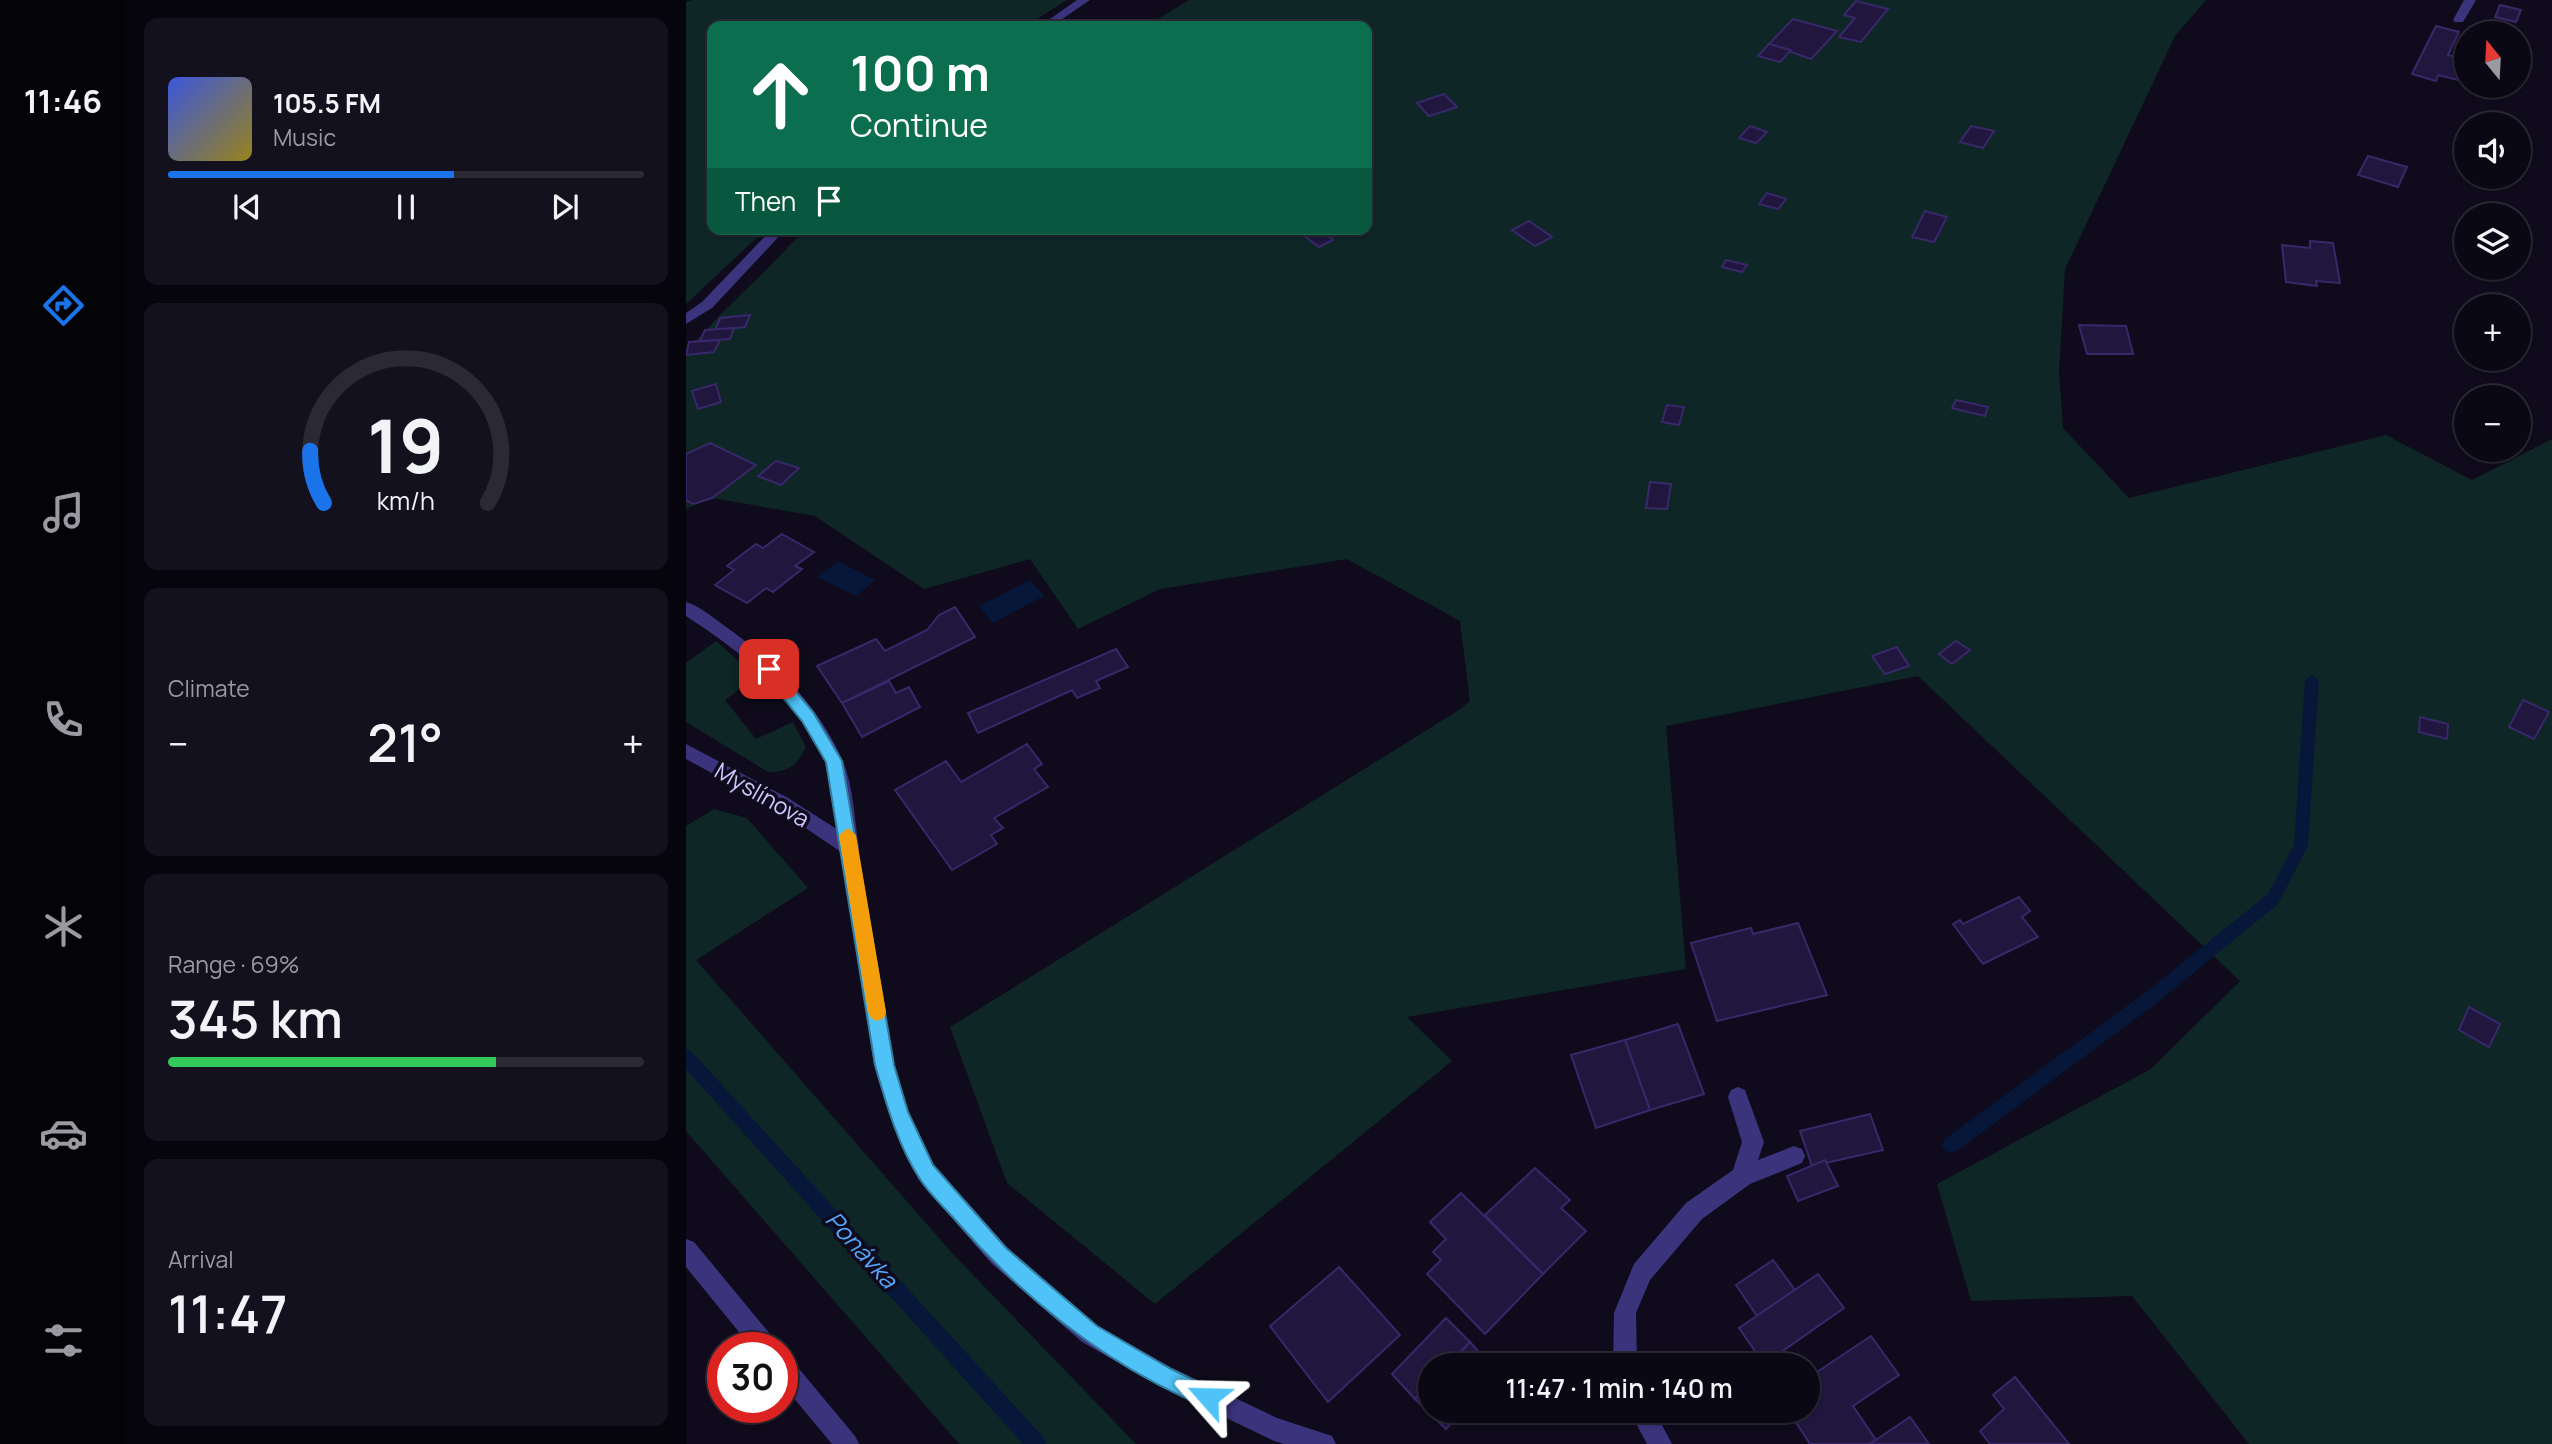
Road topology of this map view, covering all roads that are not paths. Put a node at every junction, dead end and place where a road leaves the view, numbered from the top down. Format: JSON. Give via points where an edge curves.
{"nodes":[{"id":1,"x":1084,"y":0,"type":"edge"},
{"id":2,"x":2470,"y":0,"type":"edge"},
{"id":3,"x":2459,"y":20,"type":"dead end"},
{"id":4,"x":1052,"y":21,"type":"edge"},
{"id":5,"x":774,"y":235,"type":"edge"},
{"id":6,"x":686,"y":320,"type":"edge"},
{"id":7,"x":686,"y":608,"type":"edge"},
{"id":8,"x":686,"y":751,"type":"edge"},
{"id":9,"x":850,"y":848,"type":"junction"},
{"id":10,"x":1738,"y":1097,"type":"dead end"},
{"id":11,"x":1794,"y":1156,"type":"dead end"},
{"id":12,"x":1742,"y":1177,"type":"junction"},
{"id":13,"x":686,"y":1250,"type":"edge"},
{"id":14,"x":754,"y":1332,"type":"edge"},
{"id":15,"x":1625,"y":1353,"type":"edge"},
{"id":16,"x":798,"y":1385,"type":"edge"},
{"id":17,"x":1648,"y":1423,"type":"edge"},
{"id":18,"x":847,"y":1444,"type":"edge"},
{"id":19,"x":1324,"y":1444,"type":"edge"},
{"id":20,"x":1660,"y":1444,"type":"edge"}],
"edges":[{"from":1,"to":4,"type":"street"},
{"from":2,"to":3,"type":"street"},
{"from":5,"to":6,"type":"street","via":[[707,305]]},
{"from":7,"to":9,"type":"street","via":[[758,657],[807,717],[834,761]]},
{"from":8,"to":9,"type":"street","name":"Myslínova","via":[[782,803]]},
{"from":9,"to":19,"type":"street","via":[[884,1065],[899,1114],[926,1172],[999,1255],[1090,1334],[1274,1429]]},
{"from":10,"to":12,"type":"street","via":[[1753,1142]]},
{"from":11,"to":12,"type":"street"},
{"from":12,"to":15,"type":"street","via":[[1694,1211],[1642,1272],[1625,1313]]},
{"from":13,"to":14,"type":"street"},
{"from":16,"to":18,"type":"street"},
{"from":17,"to":20,"type":"street"}]}
